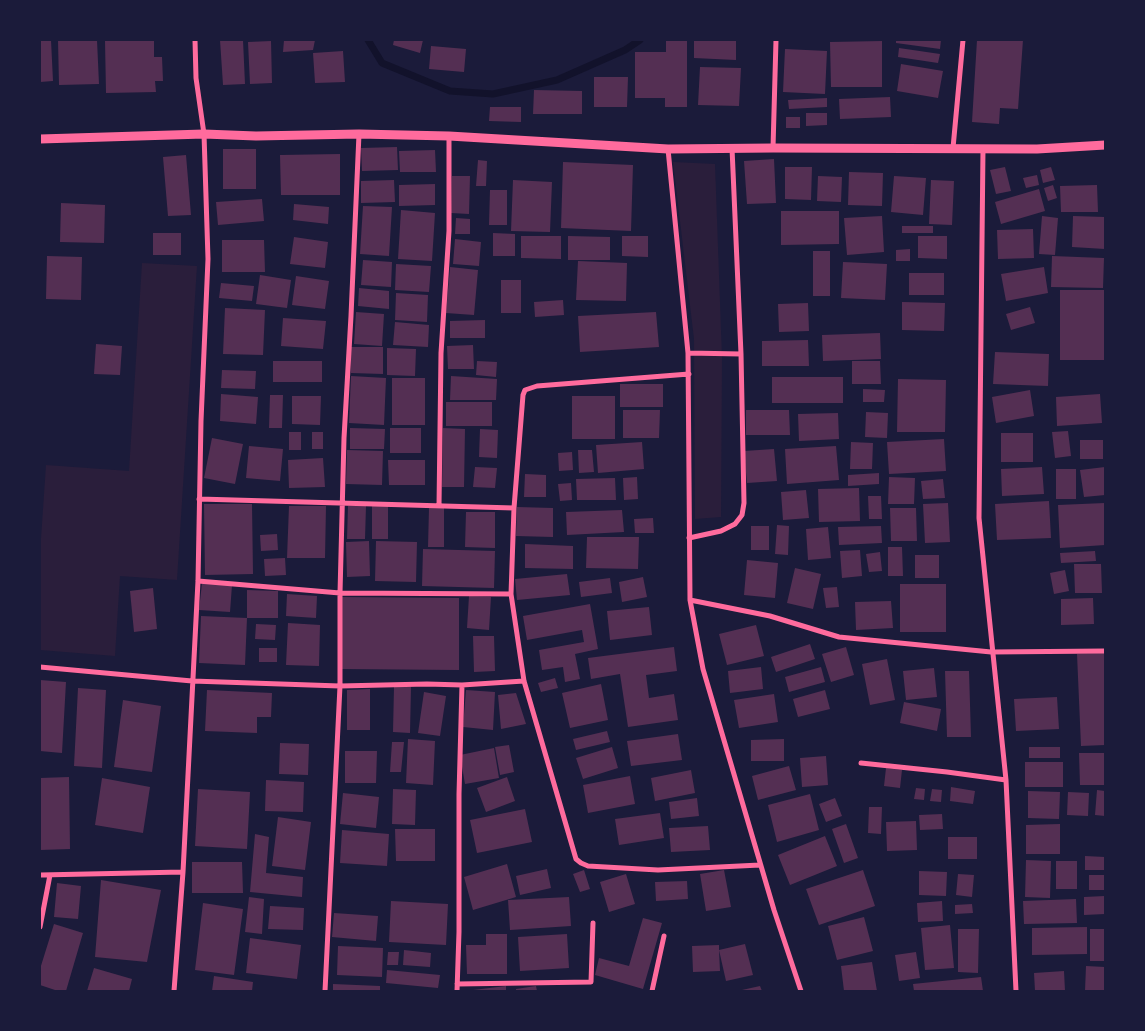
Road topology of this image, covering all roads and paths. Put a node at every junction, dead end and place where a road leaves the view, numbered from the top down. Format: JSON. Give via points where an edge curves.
{"nodes":[{"id":1,"x":195,"y":40,"type":"edge"},
{"id":2,"x":776,"y":40,"type":"edge"},
{"id":3,"x":963,"y":40,"type":"edge"},
{"id":4,"x":204,"y":134,"type":"junction"},
{"id":5,"x":359,"y":134,"type":"junction"},
{"id":6,"x":449,"y":136,"type":"junction"},
{"id":7,"x":40,"y":140,"type":"edge"},
{"id":8,"x":1105,"y":145,"type":"edge"},
{"id":9,"x":732,"y":148,"type":"junction"},
{"id":10,"x":773,"y":148,"type":"junction"},
{"id":11,"x":953,"y":148,"type":"junction"},
{"id":12,"x":668,"y":149,"type":"junction"},
{"id":13,"x":983,"y":149,"type":"junction"},
{"id":14,"x":688,"y":353,"type":"junction"},
{"id":15,"x":741,"y":354,"type":"junction"},
{"id":16,"x":689,"y":374,"type":"junction"},
{"id":17,"x":199,"y":499,"type":"junction"},
{"id":18,"x":343,"y":504,"type":"junction"},
{"id":19,"x":440,"y":506,"type":"junction"},
{"id":20,"x":514,"y":508,"type":"junction"},
{"id":21,"x":689,"y":538,"type":"junction"},
{"id":22,"x":198,"y":582,"type":"junction"},
{"id":23,"x":340,"y":594,"type":"junction"},
{"id":24,"x":511,"y":594,"type":"junction"},
{"id":25,"x":690,"y":600,"type":"junction"},
{"id":26,"x":1105,"y":651,"type":"edge"},
{"id":27,"x":991,"y":652,"type":"junction"},
{"id":28,"x":40,"y":667,"type":"edge"},
{"id":29,"x":192,"y":681,"type":"junction"},
{"id":30,"x":524,"y":681,"type":"junction"},
{"id":31,"x":462,"y":685,"type":"junction"},
{"id":32,"x":340,"y":686,"type":"junction"},
{"id":33,"x":861,"y":764,"type":"dead end"},
{"id":34,"x":1006,"y":780,"type":"junction"},
{"id":35,"x":760,"y":865,"type":"junction"},
{"id":36,"x":183,"y":872,"type":"junction"},
{"id":37,"x":40,"y":875,"type":"edge"},
{"id":38,"x":50,"y":875,"type":"junction"},
{"id":39,"x":593,"y":923,"type":"dead end"},
{"id":40,"x":40,"y":927,"type":"edge"},
{"id":41,"x":664,"y":936,"type":"dead end"},
{"id":42,"x":457,"y":984,"type":"junction"},
{"id":43,"x":174,"y":991,"type":"edge"},
{"id":44,"x":325,"y":991,"type":"edge"},
{"id":45,"x":457,"y":991,"type":"edge"},
{"id":46,"x":652,"y":991,"type":"edge"},
{"id":47,"x":802,"y":991,"type":"edge"},
{"id":48,"x":1016,"y":991,"type":"edge"}],
"edges":[{"from":1,"to":4,"type":"street","via":[[196,78]]},
{"from":2,"to":10,"type":"street"},
{"from":3,"to":11,"type":"street"},
{"from":4,"to":5,"type":"street"},
{"from":4,"to":7,"type":"street"},
{"from":4,"to":17,"type":"street","via":[[208,259]]},
{"from":5,"to":6,"type":"street"},
{"from":5,"to":18,"type":"street"},
{"from":6,"to":12,"type":"street"},
{"from":6,"to":19,"type":"street","via":[[449,231],[441,353]]},
{"from":8,"to":13,"type":"street"},
{"from":9,"to":10,"type":"street"},
{"from":9,"to":12,"type":"street"},
{"from":9,"to":15,"type":"street"},
{"from":10,"to":11,"type":"street"},
{"from":11,"to":13,"type":"street"},
{"from":12,"to":14,"type":"street"},
{"from":13,"to":27,"type":"street","via":[[979,518]]},
{"from":14,"to":15,"type":"street"},
{"from":14,"to":16,"type":"street"},
{"from":15,"to":21,"type":"street","via":[[742,515],[735,524],[721,531]]},
{"from":16,"to":20,"type":"street","via":[[537,386],[525,390]]},
{"from":16,"to":21,"type":"street"},
{"from":17,"to":18,"type":"street"},
{"from":17,"to":22,"type":"street"},
{"from":18,"to":19,"type":"street"},
{"from":18,"to":23,"type":"street"},
{"from":19,"to":20,"type":"street"},
{"from":20,"to":24,"type":"street"},
{"from":21,"to":25,"type":"street"},
{"from":22,"to":23,"type":"street"},
{"from":22,"to":29,"type":"street"},
{"from":23,"to":24,"type":"street"},
{"from":23,"to":32,"type":"street"},
{"from":24,"to":30,"type":"street"},
{"from":25,"to":27,"type":"street","via":[[770,616],[839,637]]},
{"from":25,"to":35,"type":"street","via":[[703,669]]},
{"from":26,"to":27,"type":"street"},
{"from":27,"to":34,"type":"street"},
{"from":28,"to":29,"type":"street"},
{"from":29,"to":32,"type":"street"},
{"from":29,"to":36,"type":"street"},
{"from":30,"to":31,"type":"street"},
{"from":30,"to":35,"type":"street","via":[[576,859],[581,863],[658,870]]},
{"from":31,"to":32,"type":"street"},
{"from":31,"to":42,"type":"street"},
{"from":32,"to":44,"type":"street"},
{"from":33,"to":34,"type":"street"},
{"from":34,"to":48,"type":"street"},
{"from":35,"to":47,"type":"street"},
{"from":36,"to":38,"type":"street"},
{"from":36,"to":43,"type":"street"},
{"from":37,"to":38,"type":"street"},
{"from":38,"to":40,"type":"street"},
{"from":39,"to":42,"type":"street","via":[[591,982]]},
{"from":41,"to":46,"type":"street"},
{"from":42,"to":45,"type":"street"}]}
